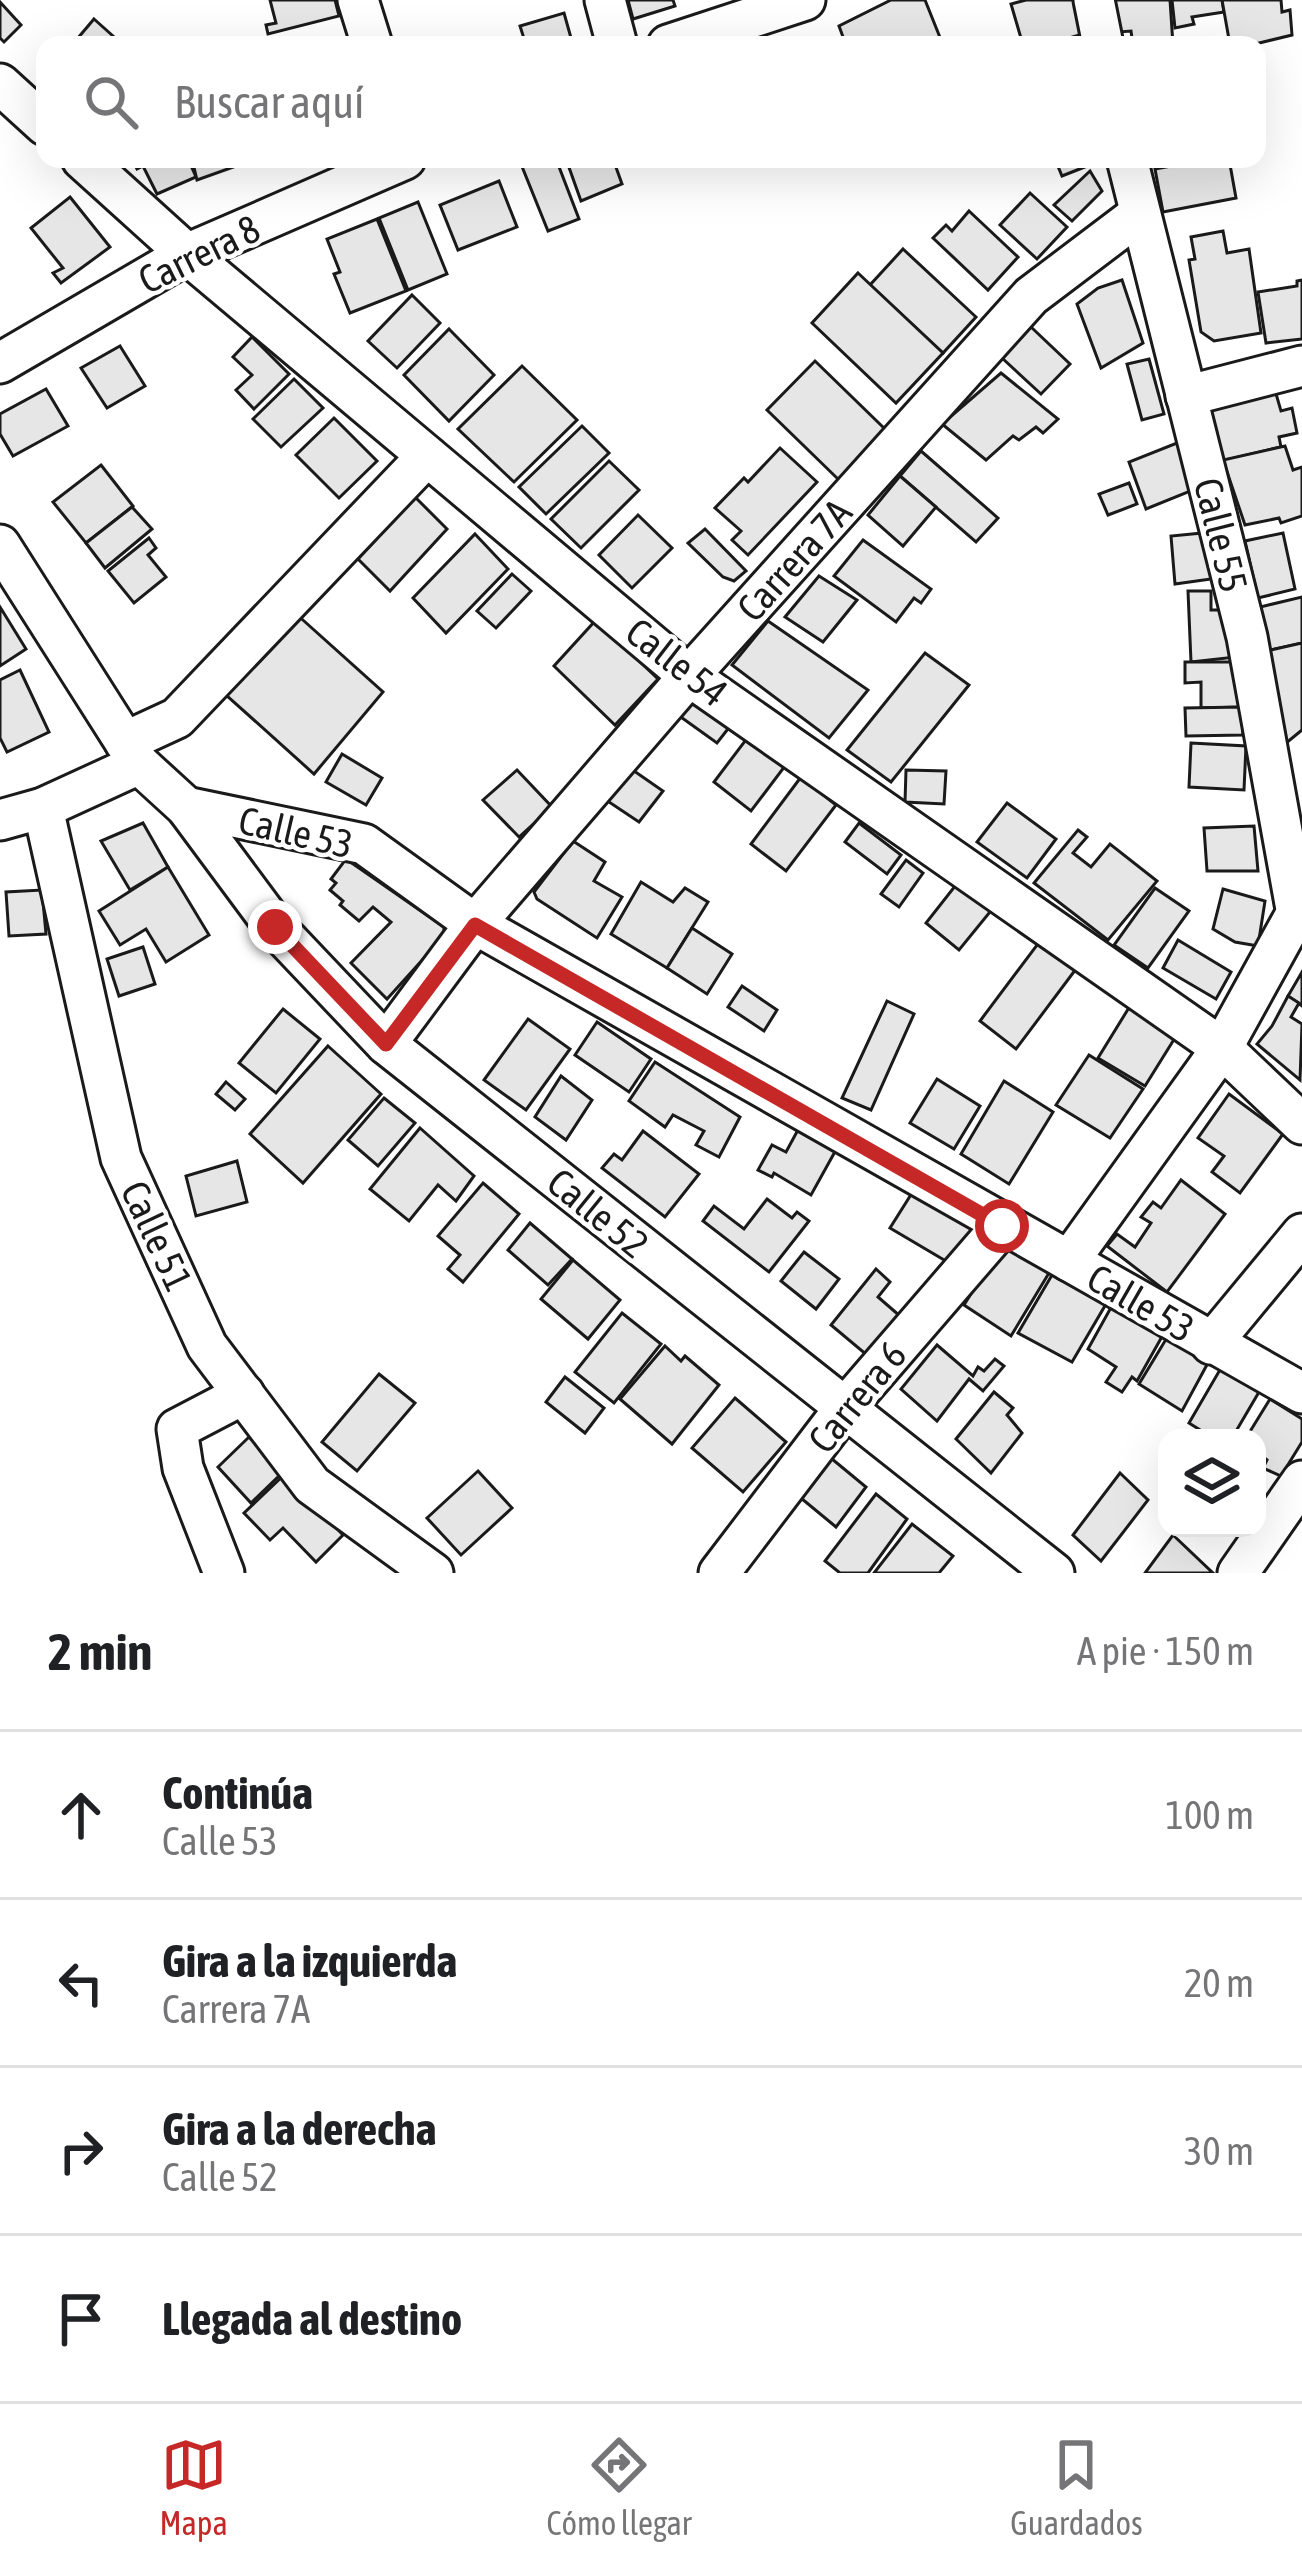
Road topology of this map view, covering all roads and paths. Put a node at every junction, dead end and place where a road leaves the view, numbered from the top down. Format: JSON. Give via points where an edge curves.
{"nodes":[{"id":1,"x":358,"y":0,"type":"edge"},
{"id":2,"x":605,"y":0,"type":"edge"},
{"id":3,"x":805,"y":0,"type":"edge"},
{"id":4,"x":1094,"y":0,"type":"edge"},
{"id":5,"x":369,"y":36,"type":"edge"},
{"id":6,"x":615,"y":36,"type":"edge"},
{"id":7,"x":695,"y":36,"type":"edge"},
{"id":8,"x":1101,"y":36,"type":"edge"},
{"id":9,"x":0,"y":84,"type":"edge"},
{"id":10,"x":36,"y":117,"type":"edge"},
{"id":11,"x":92,"y":168,"type":"edge"},
{"id":12,"x":384,"y":168,"type":"edge"},
{"id":13,"x":1129,"y":168,"type":"edge"},
{"id":14,"x":1138,"y":214,"type":"junction"},
{"id":15,"x":187,"y":254,"type":"junction"},
{"id":16,"x":0,"y":363,"type":"edge"},
{"id":17,"x":1302,"y":366,"type":"edge"},
{"id":18,"x":1186,"y":396,"type":"junction"},
{"id":19,"x":427,"y":456,"type":"junction"},
{"id":20,"x":0,"y":545,"type":"edge"},
{"id":21,"x":689,"y":676,"type":"junction"},
{"id":22,"x":132,"y":753,"type":"junction"},
{"id":23,"x":186,"y":807,"type":"junction"},
{"id":24,"x":43,"y":808,"type":"junction"},
{"id":25,"x":0,"y":820,"type":"edge"},
{"id":26,"x":1300,"y":908,"type":"edge"},
{"id":27,"x":475,"y":925,"type":"junction"},
{"id":28,"x":386,"y":1044,"type":"junction"},
{"id":29,"x":1222,"y":1048,"type":"junction"},
{"id":30,"x":1302,"y":1124,"type":"edge"},
{"id":31,"x":1002,"y":1226,"type":"junction"},
{"id":32,"x":1302,"y":1234,"type":"edge"},
{"id":33,"x":1069,"y":1261,"type":"junction"},
{"id":34,"x":1211,"y":1344,"type":"junction"},
{"id":35,"x":1302,"y":1393,"type":"edge"},
{"id":36,"x":244,"y":1394,"type":"junction"},
{"id":37,"x":844,"y":1409,"type":"junction"},
{"id":38,"x":1302,"y":1480,"type":"edge"},
{"id":39,"x":224,"y":1573,"type":"edge"},
{"id":40,"x":433,"y":1573,"type":"edge"},
{"id":41,"x":719,"y":1573,"type":"edge"},
{"id":42,"x":1054,"y":1573,"type":"edge"},
{"id":43,"x":1238,"y":1573,"type":"edge"}],
"edges":[{"from":1,"to":5,"type":"street"},
{"from":2,"to":6,"type":"street"},
{"from":3,"to":7,"type":"street"},
{"from":4,"to":8,"type":"street"},
{"from":9,"to":10,"type":"street"},
{"from":11,"to":15,"type":"street","name":"Calle 54"},
{"from":12,"to":15,"type":"street","name":"Carrera 8"},
{"from":13,"to":14,"type":"street","name":"Calle 55"},
{"from":14,"to":18,"type":"street","name":"Calle 55"},
{"from":14,"to":21,"type":"street","name":"Carrera 7A","via":[[1031,296]]},
{"from":15,"to":16,"type":"street","name":"Carrera 8"},
{"from":15,"to":19,"type":"street","name":"Calle 54"},
{"from":17,"to":18,"type":"street"},
{"from":18,"to":26,"type":"street","name":"Calle 55","via":[[1247,637]]},
{"from":19,"to":21,"type":"street","name":"Calle 54"},
{"from":19,"to":22,"type":"street","via":[[177,718]]},
{"from":20,"to":22,"type":"street","name":"Calle 53"},
{"from":21,"to":27,"type":"street","name":"Carrera 7A"},
{"from":21,"to":29,"type":"street","name":"Calle 54"},
{"from":22,"to":23,"type":"street","name":"Calle 53"},
{"from":22,"to":24,"type":"street"},
{"from":23,"to":27,"type":"street","name":"Calle 53","via":[[364,844]]},
{"from":23,"to":28,"type":"street","name":"Calle 52","via":[[275,927]]},
{"from":24,"to":25,"type":"street"},
{"from":24,"to":36,"type":"street","name":"Calle 51","via":[[121,1158],[207,1346]]},
{"from":26,"to":29,"type":"street"},
{"from":27,"to":28,"type":"street","name":"Carrera 7A"},
{"from":27,"to":31,"type":"street","name":"Calle 53"},
{"from":28,"to":37,"type":"street","name":"Calle 52"},
{"from":29,"to":30,"type":"street","name":"Calle 54"},
{"from":29,"to":33,"type":"street"},
{"from":31,"to":33,"type":"street","name":"Calle 53"},
{"from":31,"to":37,"type":"street","name":"Carrera 6"},
{"from":32,"to":34,"type":"street"},
{"from":33,"to":34,"type":"street","name":"Calle 53"},
{"from":34,"to":35,"type":"street","name":"Calle 53"},
{"from":36,"to":39,"type":"street","via":[[177,1429],[183,1468]]},
{"from":36,"to":40,"type":"street","name":"Calle 51","via":[[312,1485]]},
{"from":37,"to":41,"type":"street","name":"Carrera 6"},
{"from":37,"to":42,"type":"street","name":"Calle 52"},
{"from":38,"to":43,"type":"street"}]}
